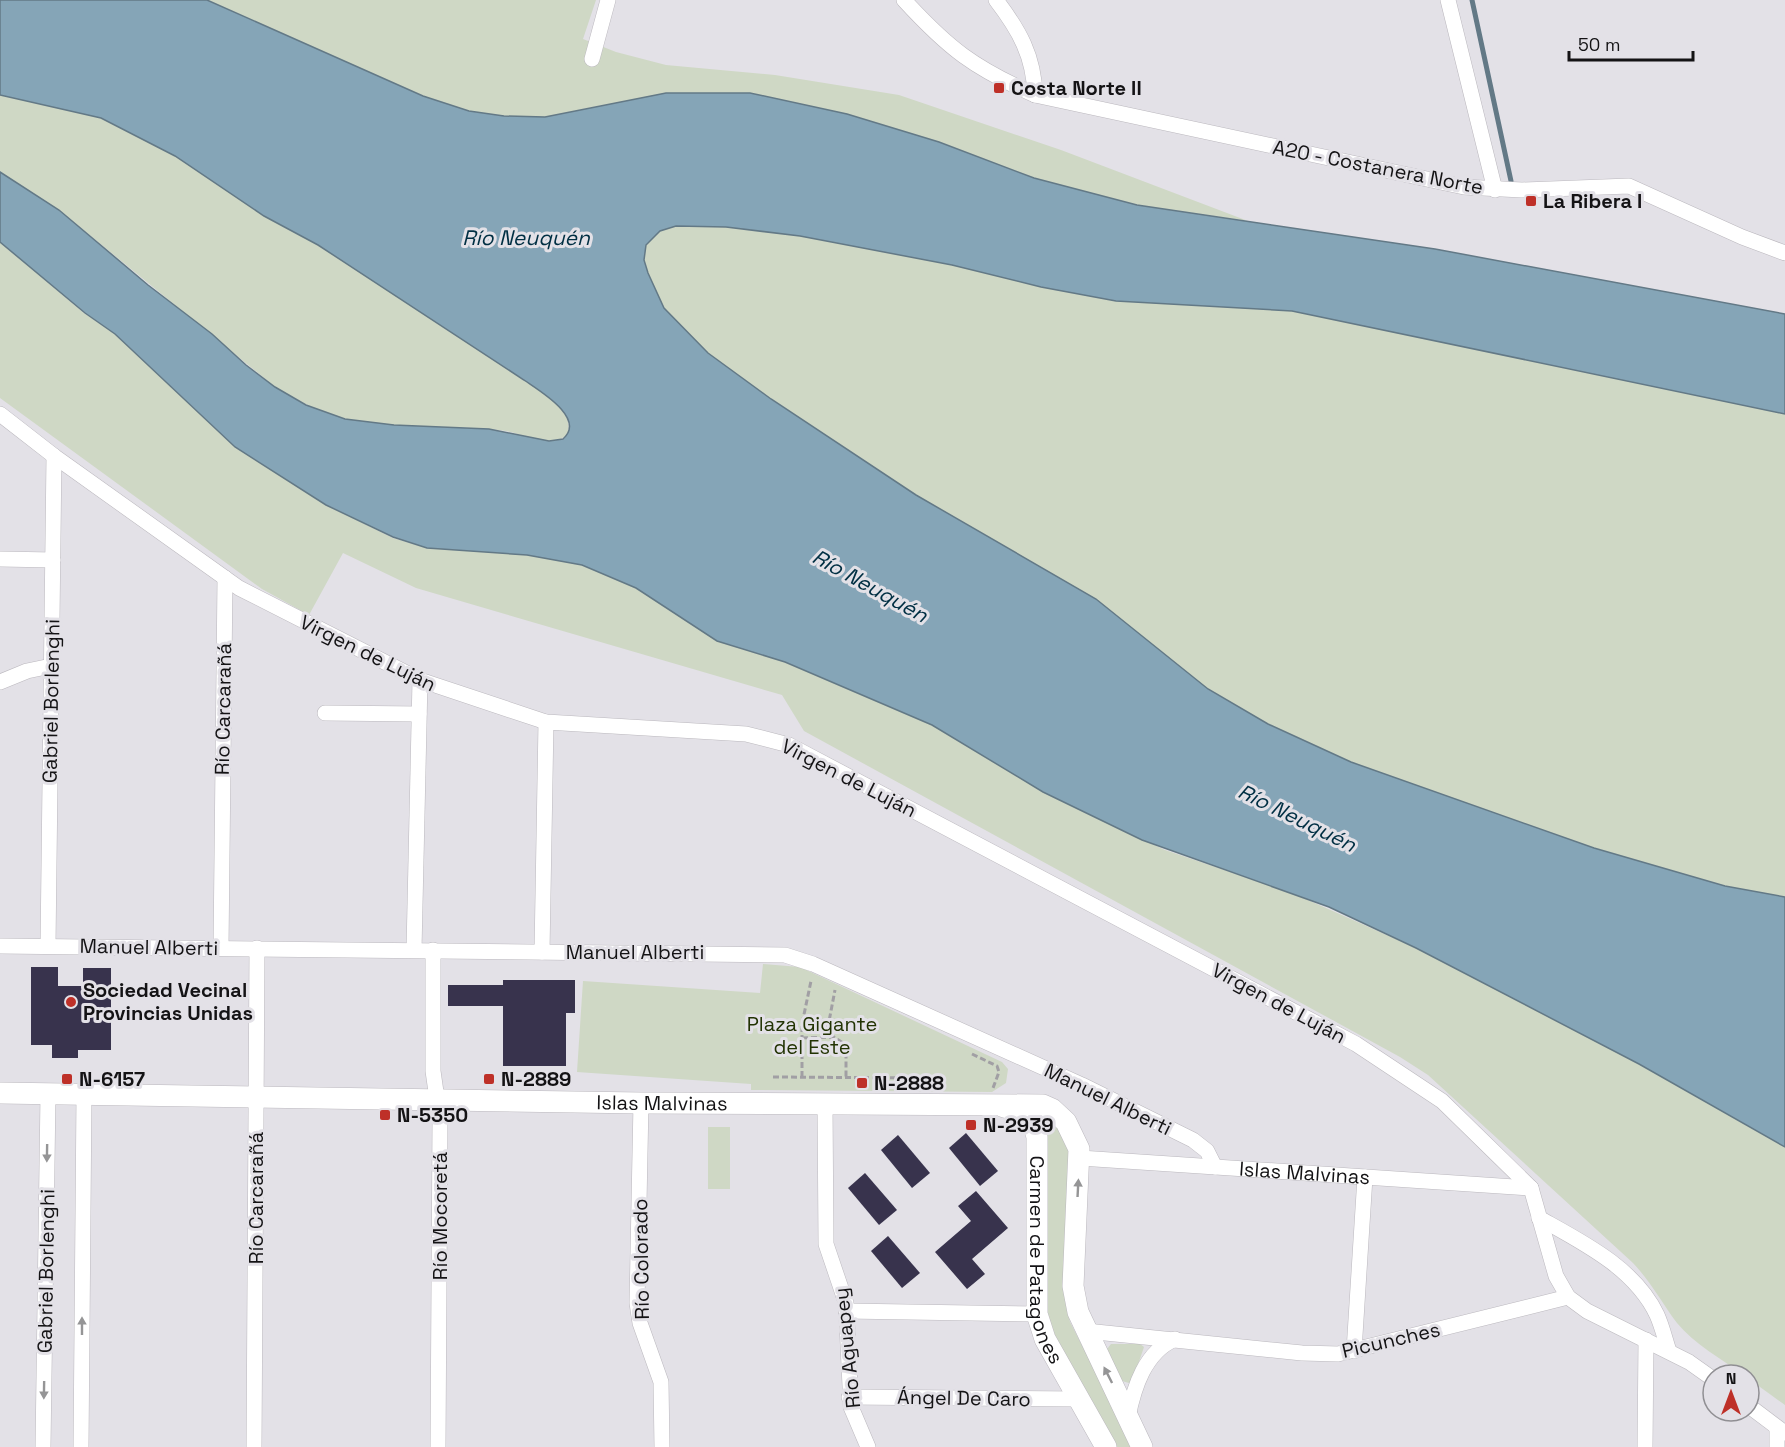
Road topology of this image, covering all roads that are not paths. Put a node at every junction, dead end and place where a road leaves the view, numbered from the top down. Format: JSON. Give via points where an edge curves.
{"nodes":[{"id":1,"x":608,"y":0,"type":"edge"},
{"id":2,"x":904,"y":0,"type":"edge"},
{"id":3,"x":996,"y":0,"type":"edge"},
{"id":4,"x":1448,"y":0,"type":"edge"},
{"id":5,"x":592,"y":59,"type":"dead end"},
{"id":6,"x":1035,"y":95,"type":"junction"},
{"id":7,"x":1496,"y":190,"type":"junction"},
{"id":8,"x":1785,"y":253,"type":"edge"},
{"id":9,"x":0,"y":414,"type":"edge"},
{"id":10,"x":54,"y":456,"type":"junction"},
{"id":11,"x":0,"y":560,"type":"edge"},
{"id":12,"x":53,"y":560,"type":"junction"},
{"id":13,"x":225,"y":578,"type":"junction"},
{"id":14,"x":51,"y":666,"type":"junction"},
{"id":15,"x":420,"y":680,"type":"junction"},
{"id":16,"x":0,"y":682,"type":"edge"},
{"id":17,"x":325,"y":713,"type":"dead end"},
{"id":18,"x":419,"y":714,"type":"junction"},
{"id":19,"x":546,"y":722,"type":"junction"},
{"id":20,"x":0,"y":946,"type":"edge"},
{"id":21,"x":48,"y":946,"type":"junction"},
{"id":22,"x":220,"y":948,"type":"junction"},
{"id":23,"x":257,"y":948,"type":"junction"},
{"id":24,"x":414,"y":950,"type":"junction"},
{"id":25,"x":433,"y":950,"type":"junction"},
{"id":26,"x":542,"y":951,"type":"junction"},
{"id":27,"x":0,"y":1093,"type":"edge"},
{"id":28,"x":48,"y":1094,"type":"junction"},
{"id":29,"x":84,"y":1095,"type":"junction"},
{"id":30,"x":257,"y":1097,"type":"junction"},
{"id":31,"x":995,"y":1097,"type":"junction"},
{"id":32,"x":438,"y":1099,"type":"junction"},
{"id":33,"x":641,"y":1102,"type":"junction"},
{"id":34,"x":825,"y":1104,"type":"junction"},
{"id":35,"x":1080,"y":1158,"type":"junction"},
{"id":36,"x":1215,"y":1167,"type":"junction"},
{"id":37,"x":1365,"y":1177,"type":"junction"},
{"id":38,"x":1531,"y":1188,"type":"junction"},
{"id":39,"x":1539,"y":1218,"type":"junction"},
{"id":40,"x":1568,"y":1297,"type":"junction"},
{"id":41,"x":846,"y":1311,"type":"junction"},
{"id":42,"x":1037,"y":1314,"type":"junction"},
{"id":43,"x":1086,"y":1331,"type":"junction"},
{"id":44,"x":1175,"y":1339,"type":"junction"},
{"id":45,"x":1646,"y":1340,"type":"junction"},
{"id":46,"x":1354,"y":1351,"type":"junction"},
{"id":47,"x":1669,"y":1351,"type":"junction"},
{"id":48,"x":1701,"y":1371,"type":"edge"},
{"id":49,"x":849,"y":1397,"type":"junction"},
{"id":50,"x":1079,"y":1400,"type":"junction"},
{"id":51,"x":1761,"y":1415,"type":"edge"},
{"id":52,"x":1128,"y":1417,"type":"junction"},
{"id":53,"x":1781,"y":1430,"type":"edge"},
{"id":54,"x":43,"y":1447,"type":"edge"},
{"id":55,"x":81,"y":1447,"type":"edge"},
{"id":56,"x":254,"y":1447,"type":"edge"},
{"id":57,"x":438,"y":1447,"type":"edge"},
{"id":58,"x":662,"y":1447,"type":"edge"},
{"id":59,"x":868,"y":1447,"type":"edge"},
{"id":60,"x":1106,"y":1447,"type":"edge"},
{"id":61,"x":1142,"y":1447,"type":"edge"},
{"id":62,"x":1645,"y":1447,"type":"edge"},
{"id":63,"x":1777,"y":1447,"type":"edge"}],
"edges":[{"from":1,"to":5,"type":"street"},
{"from":2,"to":6,"type":"street","name":"A20 - Costanera Norte","via":[[948,46],[972,64]]},
{"from":3,"to":6,"type":"street","via":[[1029,54]]},
{"from":4,"to":7,"type":"street"},
{"from":6,"to":7,"type":"street","name":"A20 - Costanera Norte","via":[[1435,183]]},
{"from":7,"to":8,"type":"street","name":"A20 - Costanera Norte","via":[[1629,186]]},
{"from":9,"to":10,"type":"street","name":"Virgen de Luján"},
{"from":10,"to":12,"type":"street","name":"Gabriel Borlenghi"},
{"from":10,"to":13,"type":"street","name":"Virgen de Luján"},
{"from":11,"to":12,"type":"street"},
{"from":12,"to":14,"type":"street","name":"Gabriel Borlenghi"},
{"from":13,"to":15,"type":"street","name":"Virgen de Luján"},
{"from":13,"to":22,"type":"street","name":"Río Carcarañá"},
{"from":14,"to":16,"type":"street","via":[[27,670]]},
{"from":14,"to":21,"type":"street","name":"Gabriel Borlenghi"},
{"from":15,"to":18,"type":"street"},
{"from":15,"to":19,"type":"street","name":"Virgen de Luján"},
{"from":17,"to":18,"type":"street"},
{"from":18,"to":24,"type":"street"},
{"from":19,"to":26,"type":"street"},
{"from":19,"to":38,"type":"street","name":"Virgen de Luján","via":[[746,734],[789,745],[1371,1052],[1442,1101]]},
{"from":20,"to":21,"type":"street","name":"Manuel Alberti"},
{"from":21,"to":22,"type":"street","name":"Manuel Alberti"},
{"from":22,"to":23,"type":"street","name":"Manuel Alberti"},
{"from":23,"to":24,"type":"street","name":"Manuel Alberti"},
{"from":23,"to":30,"type":"street","name":"Río Carcarañá"},
{"from":24,"to":25,"type":"street","name":"Manuel Alberti"},
{"from":25,"to":26,"type":"street","name":"Manuel Alberti"},
{"from":25,"to":32,"type":"street","name":"Río Mocoretá","via":[[433,1071]]},
{"from":26,"to":36,"type":"street","name":"Manuel Alberti","via":[[771,953],[799,959],[1087,1088],[1193,1140],[1207,1150]]},
{"from":27,"to":28,"type":"main road","name":"Islas Malvinas"},
{"from":28,"to":29,"type":"main road","name":"Islas Malvinas"},
{"from":28,"to":54,"type":"street","name":"Gabriel Borlenghi","one_way":true},
{"from":29,"to":30,"type":"main road","name":"Islas Malvinas"},
{"from":55,"to":29,"type":"street","name":"Gabriel Borlenghi","one_way":true},
{"from":30,"to":32,"type":"main road","name":"Islas Malvinas"},
{"from":30,"to":56,"type":"street","name":"Río Carcarañá"},
{"from":31,"to":34,"type":"main road","name":"Islas Malvinas"},
{"from":31,"to":35,"type":"main road","name":"Carmen de Patagones","via":[[1052,1108],[1072,1130]]},
{"from":31,"to":42,"type":"main road","name":"Carmen de Patagones","via":[[1023,1112],[1035,1127],[1037,1137]]},
{"from":32,"to":33,"type":"main road","name":"Islas Malvinas"},
{"from":32,"to":57,"type":"street","name":"Río Mocoretá"},
{"from":33,"to":34,"type":"main road","name":"Islas Malvinas"},
{"from":33,"to":58,"type":"street","name":"Río Colorado","via":[[637,1303],[661,1382]]},
{"from":34,"to":41,"type":"street","name":"Río Aguapey","via":[[824,1235],[844,1293]]},
{"from":35,"to":36,"type":"street","name":"Islas Malvinas"},
{"from":43,"to":35,"type":"main road","name":"Carmen de Patagones","one_way":true,"via":[[1077,1312],[1073,1286]]},
{"from":36,"to":37,"type":"street","name":"Islas Malvinas"},
{"from":37,"to":38,"type":"street","name":"Islas Malvinas"},
{"from":37,"to":46,"type":"street"},
{"from":38,"to":39,"type":"street"},
{"from":39,"to":40,"type":"street","via":[[1556,1276]]},
{"from":39,"to":47,"type":"street","via":[[1618,1268],[1646,1297],[1657,1315]]},
{"from":40,"to":45,"type":"street","via":[[1587,1311]]},
{"from":40,"to":46,"type":"street","name":"Picunches"},
{"from":41,"to":42,"type":"street"},
{"from":41,"to":49,"type":"street","name":"Río Aguapey"},
{"from":42,"to":50,"type":"main road","name":"Carmen de Patagones","via":[[1045,1339]]},
{"from":43,"to":44,"type":"street","name":"Picunches"},
{"from":52,"to":43,"type":"main road","name":"Carmen de Patagones","one_way":true},
{"from":44,"to":46,"type":"street","name":"Picunches","via":[[1322,1354]]},
{"from":44,"to":52,"type":"street","via":[[1150,1358]]},
{"from":45,"to":47,"type":"street"},
{"from":45,"to":62,"type":"street"},
{"from":47,"to":48,"type":"street"},
{"from":49,"to":50,"type":"street","name":"Ángel De Caro"},
{"from":49,"to":59,"type":"street","name":"Río Aguapey"},
{"from":50,"to":60,"type":"main road","name":"Carmen de Patagones"},
{"from":51,"to":53,"type":"street"},
{"from":52,"to":61,"type":"main road","name":"Carmen de Patagones"},
{"from":53,"to":63,"type":"street"}]}
